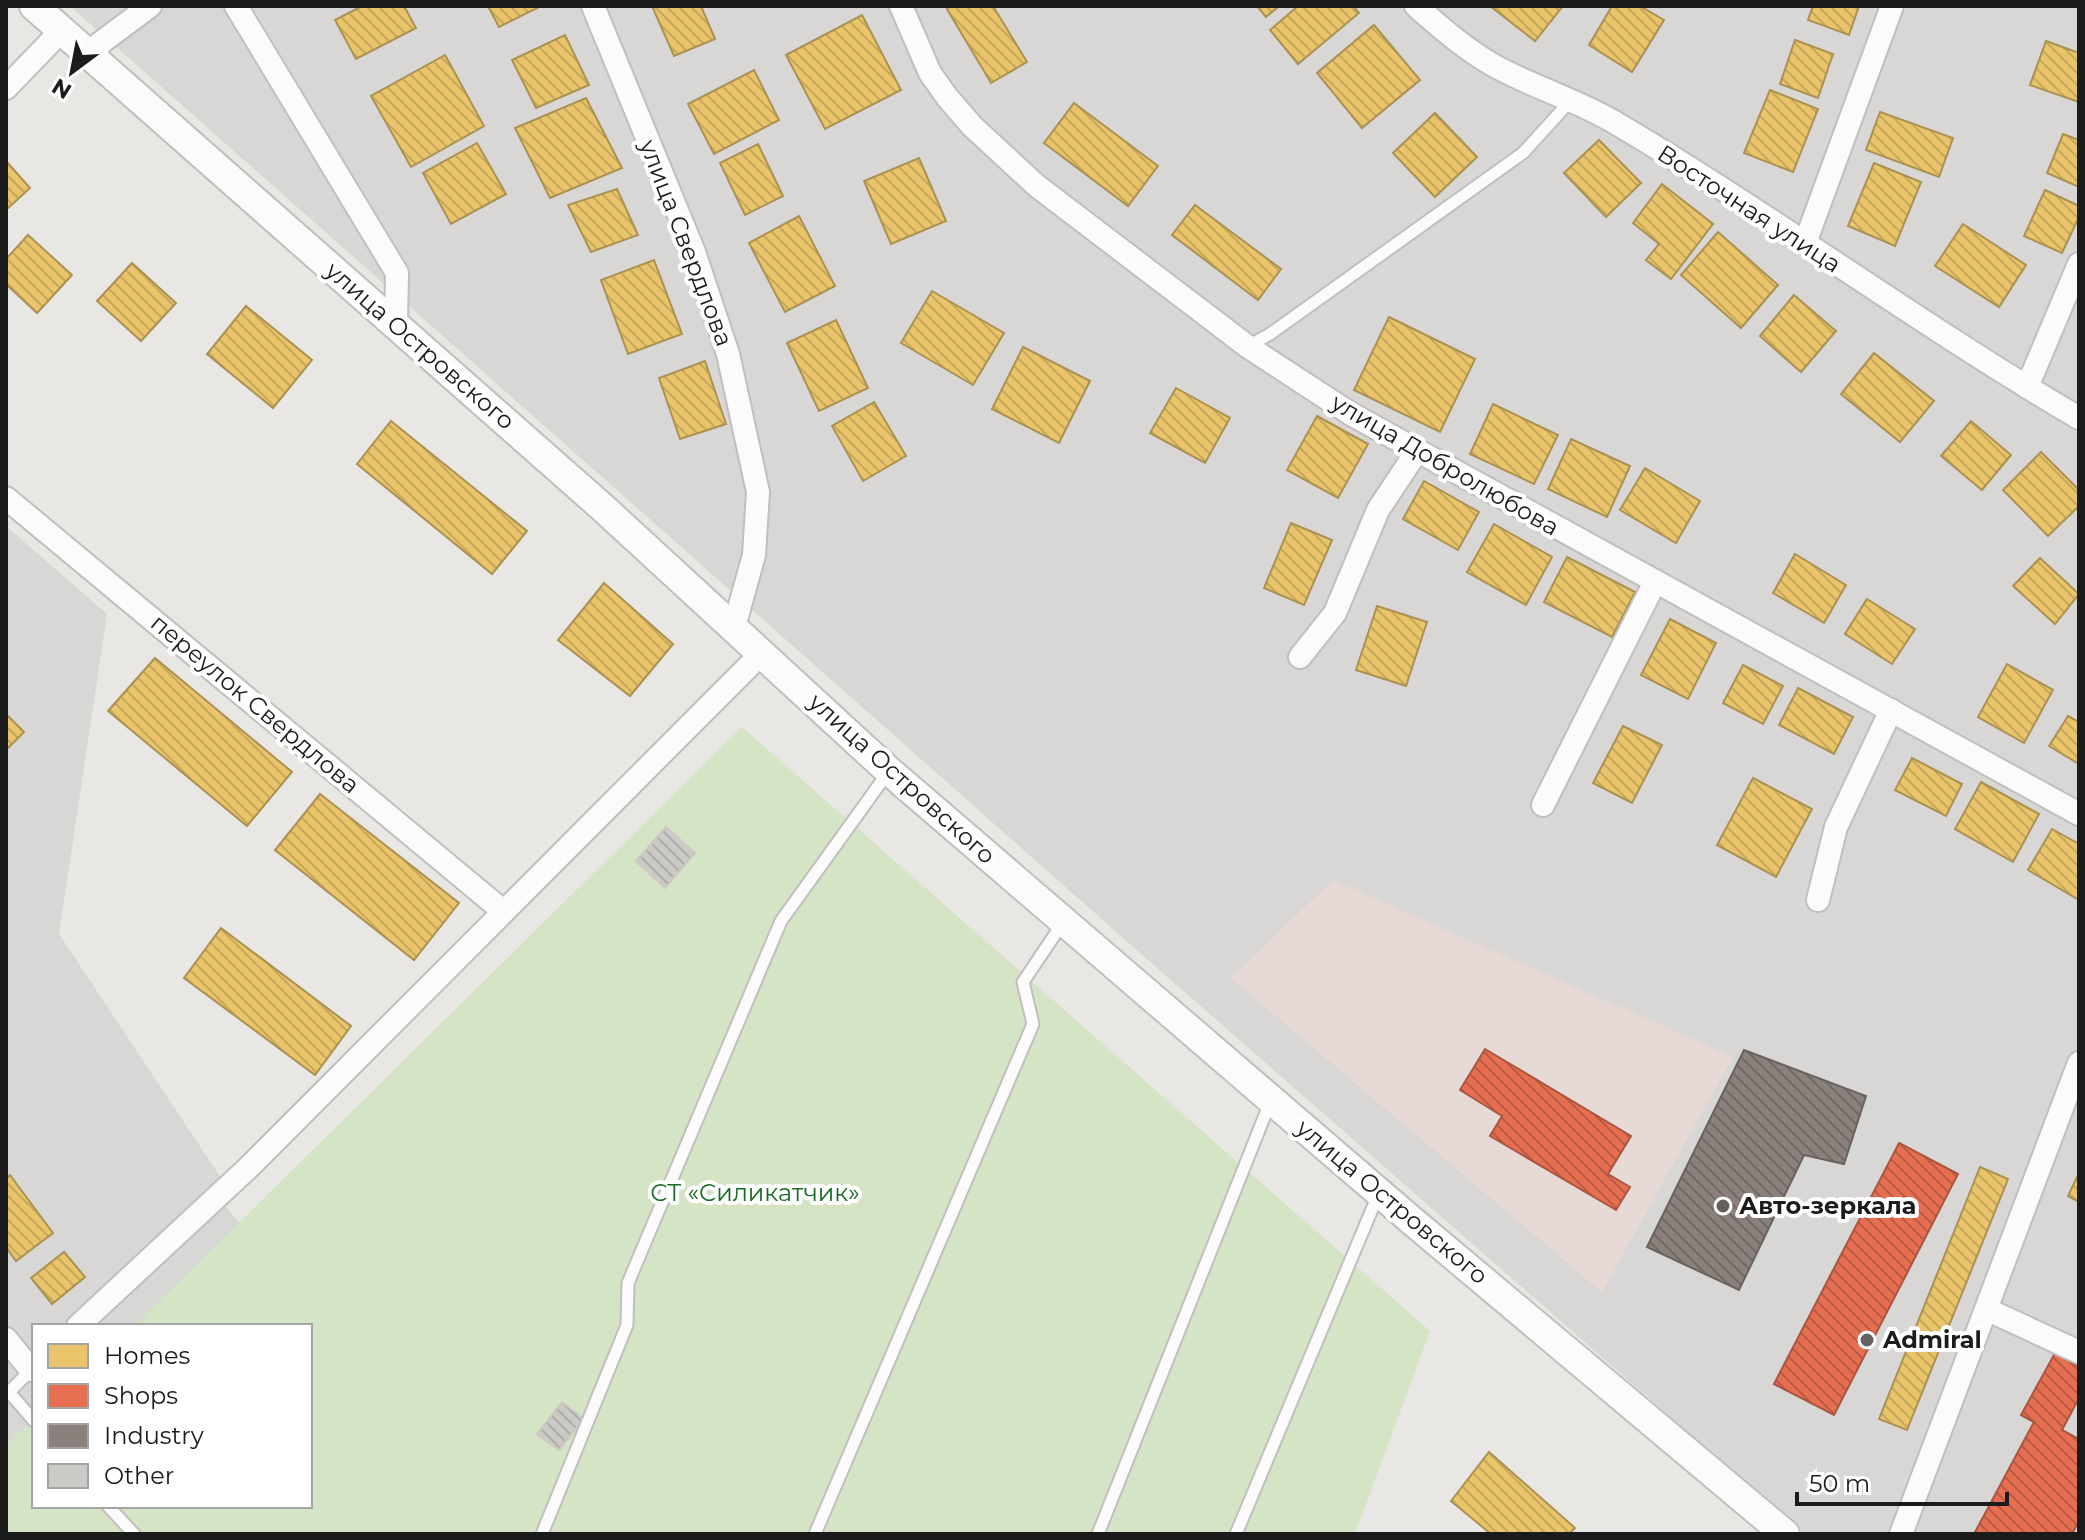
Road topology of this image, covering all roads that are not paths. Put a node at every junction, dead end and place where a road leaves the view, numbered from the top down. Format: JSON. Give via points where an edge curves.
{"nodes":[{"id":1,"x":34,"y":6,"type":"edge"},
{"id":2,"x":150,"y":6,"type":"edge"},
{"id":3,"x":236,"y":6,"type":"edge"},
{"id":4,"x":593,"y":6,"type":"edge"},
{"id":5,"x":901,"y":6,"type":"edge"},
{"id":6,"x":1416,"y":6,"type":"edge"},
{"id":7,"x":1892,"y":6,"type":"edge"},
{"id":8,"x":62,"y":30,"type":"junction"},
{"id":9,"x":87,"y":53,"type":"junction"},
{"id":10,"x":6,"y":88,"type":"edge"},
{"id":11,"x":1572,"y":99,"type":"junction"},
{"id":12,"x":1805,"y":243,"type":"junction"},
{"id":13,"x":2079,"y":264,"type":"edge"},
{"id":14,"x":396,"y":324,"type":"junction"},
{"id":15,"x":1247,"y":346,"type":"junction"},
{"id":16,"x":2027,"y":387,"type":"junction"},
{"id":17,"x":2079,"y":418,"type":"edge"},
{"id":18,"x":1417,"y":451,"type":"junction"},
{"id":19,"x":6,"y":498,"type":"edge"},
{"id":20,"x":1654,"y":584,"type":"junction"},
{"id":21,"x":734,"y":627,"type":"junction"},
{"id":22,"x":762,"y":653,"type":"junction"},
{"id":23,"x":1300,"y":657,"type":"dead end"},
{"id":24,"x":1891,"y":710,"type":"junction"},
{"id":25,"x":889,"y":771,"type":"junction"},
{"id":26,"x":1543,"y":805,"type":"dead end"},
{"id":27,"x":2079,"y":814,"type":"edge"},
{"id":28,"x":1818,"y":900,"type":"dead end"},
{"id":29,"x":503,"y":911,"type":"junction"},
{"id":30,"x":1064,"y":921,"type":"junction"},
{"id":31,"x":2079,"y":1063,"type":"edge"},
{"id":32,"x":1271,"y":1100,"type":"junction"},
{"id":33,"x":1379,"y":1192,"type":"junction"},
{"id":34,"x":1988,"y":1310,"type":"junction"},
{"id":35,"x":80,"y":1324,"type":"edge"},
{"id":36,"x":6,"y":1339,"type":"edge"},
{"id":37,"x":2079,"y":1352,"type":"edge"},
{"id":38,"x":32,"y":1368,"type":"edge"},
{"id":39,"x":8,"y":1394,"type":"edge"},
{"id":40,"x":32,"y":1419,"type":"edge"},
{"id":41,"x":110,"y":1508,"type":"edge"},
{"id":42,"x":134,"y":1534,"type":"edge"},
{"id":43,"x":542,"y":1534,"type":"edge"},
{"id":44,"x":815,"y":1534,"type":"edge"},
{"id":45,"x":1098,"y":1534,"type":"edge"},
{"id":46,"x":1236,"y":1534,"type":"edge"},
{"id":47,"x":1785,"y":1534,"type":"edge"},
{"id":48,"x":1901,"y":1534,"type":"edge"}],
"edges":[{"from":1,"to":8,"type":"street","name":"улица Островского"},
{"from":2,"to":9,"type":"street"},
{"from":3,"to":14,"type":"street","via":[[397,273]]},
{"from":4,"to":21,"type":"street","name":"улица Свердлова","via":[[694,252],[728,354],[758,492],[754,555]]},
{"from":5,"to":15,"type":"street","name":"улица Добролюбова","via":[[930,73],[972,126],[1037,186]]},
{"from":6,"to":11,"type":"street","name":"Восточная улица","via":[[1493,65]]},
{"from":7,"to":12,"type":"street"},
{"from":8,"to":9,"type":"street","name":"улица Островского"},
{"from":8,"to":10,"type":"street"},
{"from":9,"to":14,"type":"street","name":"улица Островского"},
{"from":11,"to":12,"type":"street","name":"Восточная улица"},
{"from":11,"to":15,"type":"lane","via":[[1523,153]]},
{"from":12,"to":16,"type":"street","name":"Восточная улица"},
{"from":13,"to":16,"type":"street"},
{"from":14,"to":21,"type":"street","name":"улица Островского"},
{"from":15,"to":18,"type":"street","name":"улица Добролюбова"},
{"from":16,"to":17,"type":"street","name":"Восточная улица"},
{"from":18,"to":20,"type":"street","name":"улица Добролюбова"},
{"from":18,"to":23,"type":"street","via":[[1378,510],[1335,613]]},
{"from":19,"to":29,"type":"street","name":"переулок Свердлова"},
{"from":20,"to":24,"type":"street","name":"улица Добролюбова"},
{"from":20,"to":26,"type":"street"},
{"from":21,"to":22,"type":"street","name":"улица Островского"},
{"from":22,"to":25,"type":"street","name":"улица Островского"},
{"from":22,"to":29,"type":"street"},
{"from":24,"to":27,"type":"street","name":"улица Добролюбова"},
{"from":24,"to":28,"type":"street","via":[[1836,827]]},
{"from":25,"to":30,"type":"street","name":"улица Островского"},
{"from":25,"to":43,"type":"lane","via":[[781,921],[628,1283],[627,1325]]},
{"from":29,"to":35,"type":"street","via":[[248,1168]]},
{"from":30,"to":32,"type":"street","name":"улица Островского"},
{"from":30,"to":44,"type":"lane","via":[[1023,982],[1033,1024]]},
{"from":31,"to":34,"type":"street"},
{"from":32,"to":33,"type":"street","name":"улица Островского"},
{"from":32,"to":45,"type":"lane"},
{"from":33,"to":46,"type":"lane"},
{"from":33,"to":47,"type":"street","name":"улица Островского"},
{"from":34,"to":37,"type":"street"},
{"from":34,"to":48,"type":"street"},
{"from":36,"to":38,"type":"street"},
{"from":38,"to":39,"type":"lane"},
{"from":39,"to":40,"type":"lane"},
{"from":41,"to":42,"type":"lane"}]}
